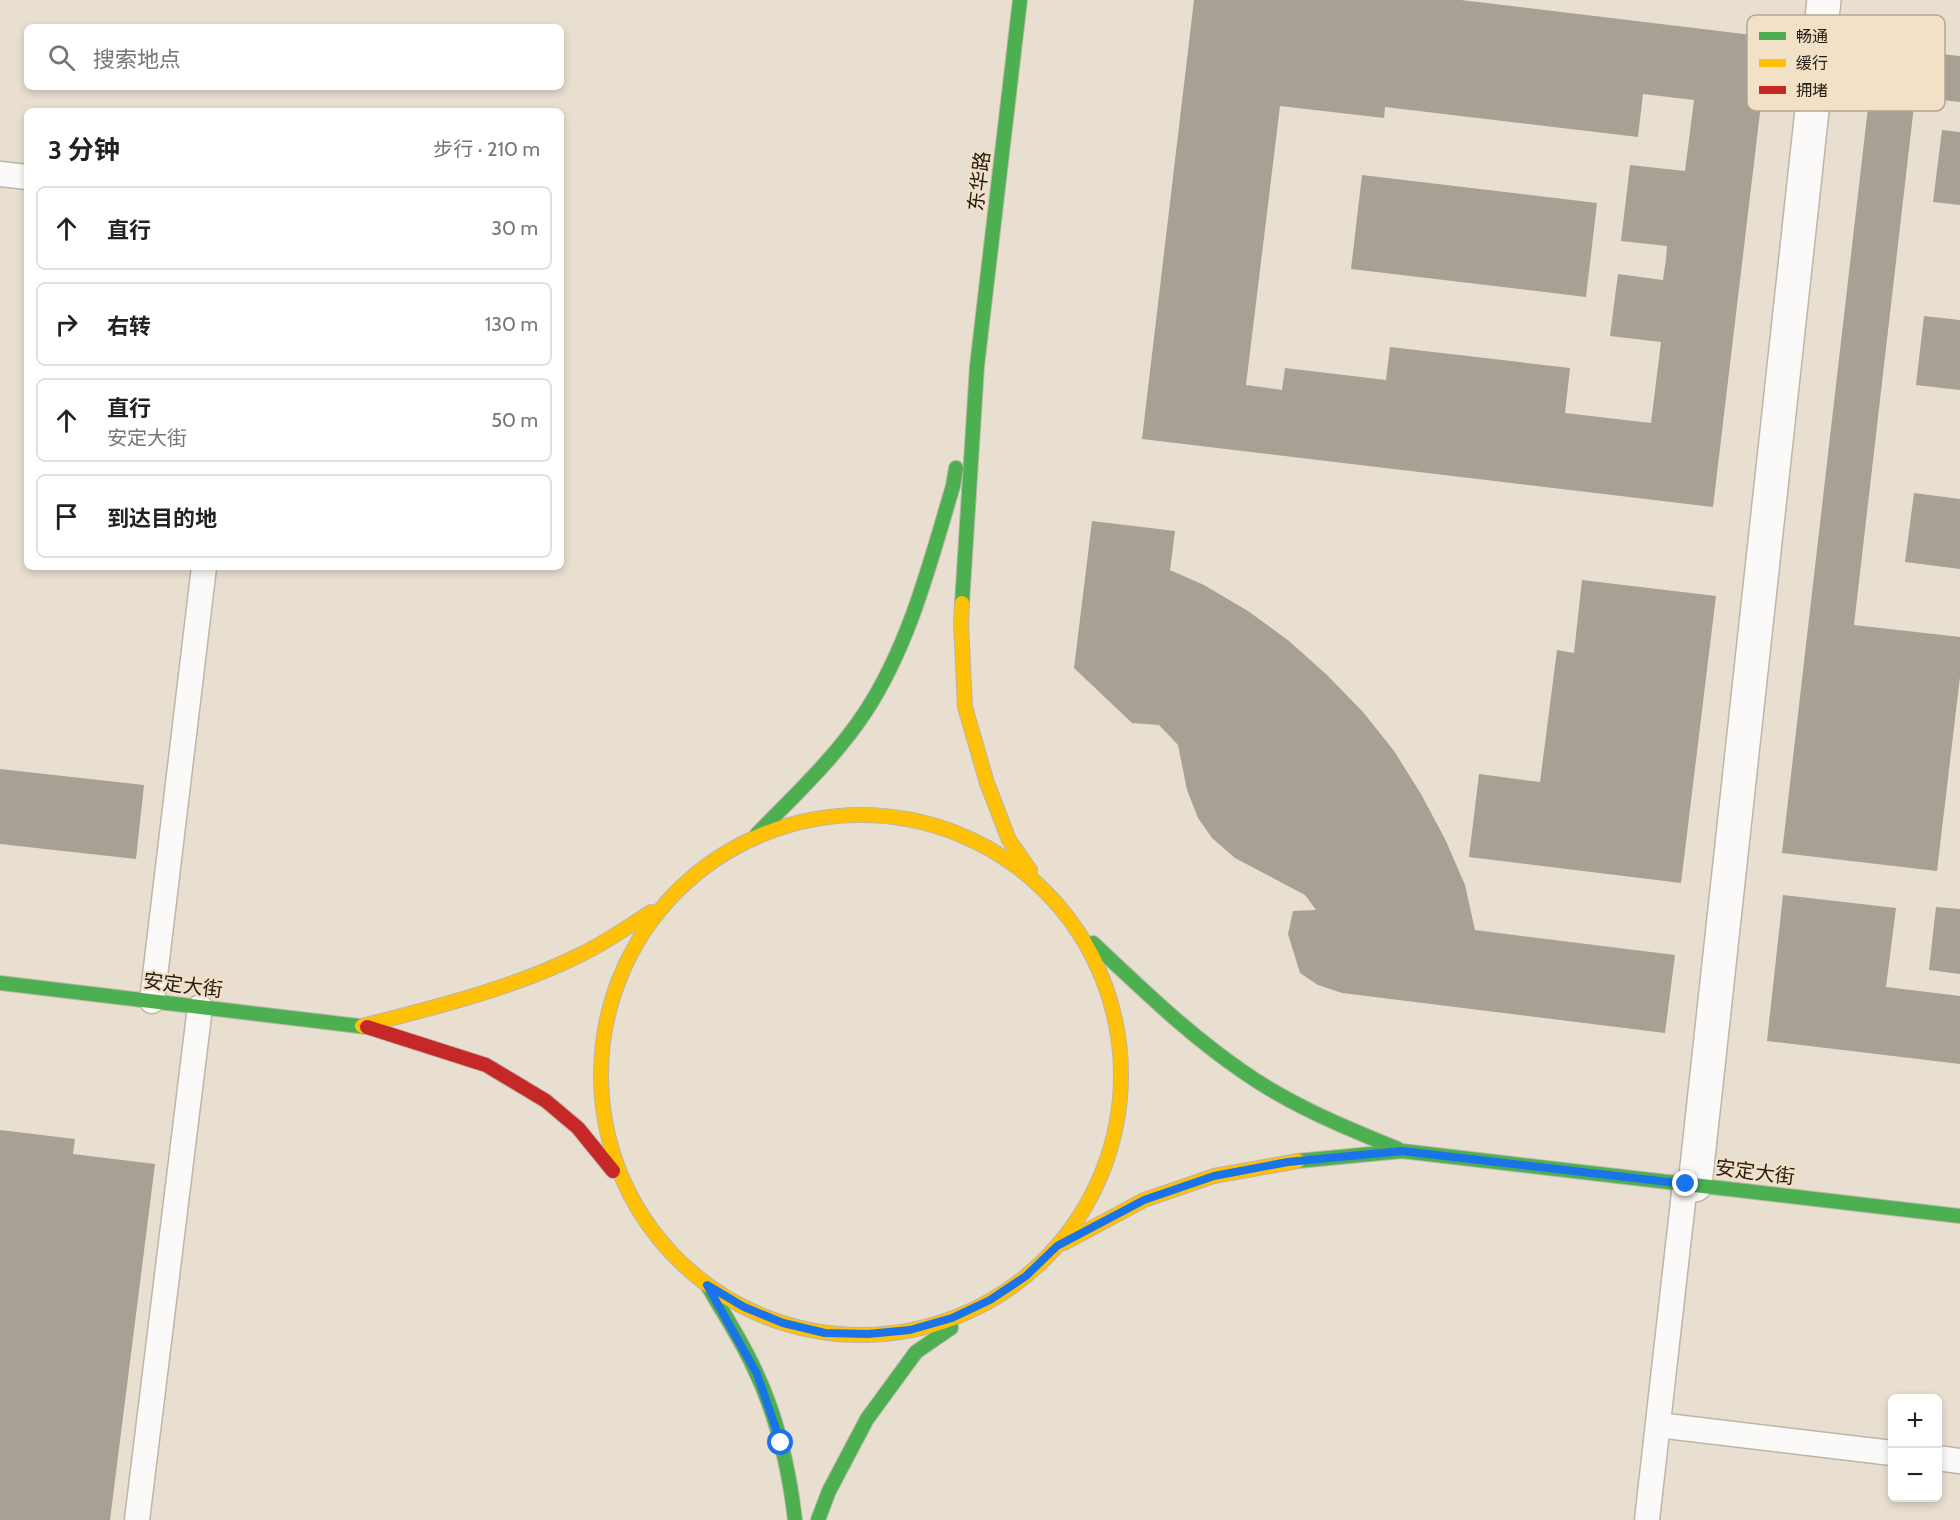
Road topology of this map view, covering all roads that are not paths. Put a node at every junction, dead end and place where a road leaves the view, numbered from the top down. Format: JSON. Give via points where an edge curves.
{"nodes":[{"id":1,"x":1020,"y":0,"type":"edge"},
{"id":2,"x":1824,"y":0,"type":"edge"},
{"id":3,"x":1822,"y":15,"type":"edge"},
{"id":4,"x":1811,"y":111,"type":"edge"},
{"id":5,"x":0,"y":174,"type":"edge"},
{"id":6,"x":24,"y":177,"type":"edge"},
{"id":7,"x":977,"y":366,"type":"junction"},
{"id":8,"x":204,"y":570,"type":"edge"},
{"id":9,"x":754,"y":838,"type":"junction"},
{"id":10,"x":1045,"y":891,"type":"junction"},
{"id":11,"x":665,"y":903,"type":"junction"},
{"id":12,"x":1069,"y":919,"type":"junction"},
{"id":13,"x":0,"y":983,"type":"edge"},
{"id":14,"x":152,"y":1001,"type":"junction"},
{"id":15,"x":200,"y":1007,"type":"junction"},
{"id":16,"x":362,"y":1026,"type":"junction"},
{"id":17,"x":1402,"y":1151,"type":"junction"},
{"id":18,"x":1690,"y":1184,"type":"junction"},
{"id":19,"x":625,"y":1187,"type":"junction"},
{"id":20,"x":1960,"y":1216,"type":"edge"},
{"id":21,"x":1057,"y":1246,"type":"junction"},
{"id":22,"x":707,"y":1285,"type":"junction"},
{"id":23,"x":990,"y":1300,"type":"junction"},
{"id":24,"x":1658,"y":1425,"type":"junction"},
{"id":25,"x":1888,"y":1452,"type":"edge"},
{"id":26,"x":1942,"y":1459,"type":"edge"},
{"id":27,"x":1960,"y":1461,"type":"edge"},
{"id":28,"x":137,"y":1520,"type":"edge"},
{"id":29,"x":795,"y":1520,"type":"edge"},
{"id":30,"x":818,"y":1520,"type":"edge"},
{"id":31,"x":1647,"y":1520,"type":"edge"}],
"edges":[{"from":1,"to":7,"type":"street","name":"东华路"},
{"from":2,"to":3,"type":"street"},
{"from":4,"to":18,"type":"street"},
{"from":5,"to":6,"type":"lane"},
{"from":7,"to":9,"type":"street","via":[[953,486],[910,627],[878,693],[847,737]]},
{"from":7,"to":10,"type":"street","via":[[961,624],[965,706],[987,783],[1009,840]]},
{"from":8,"to":14,"type":"lane"},
{"from":9,"to":10,"type":"street","via":[[792,824],[832,817],[873,816],[913,821],[953,832],[986,848]]},
{"from":9,"to":11,"type":"street","via":[[718,857]]},
{"from":10,"to":12,"type":"street"},
{"from":11,"to":16,"type":"street","via":[[582,955],[526,978]]},
{"from":11,"to":19,"type":"street","via":[[635,945],[617,981],[600,1062],[601,1105],[610,1147]]},
{"from":12,"to":17,"type":"street","via":[[1169,1015],[1244,1072],[1319,1116]]},
{"from":12,"to":21,"type":"street","via":[[1089,950],[1115,1018],[1121,1091],[1115,1133],[1102,1174],[1083,1212]]},
{"from":13,"to":14,"type":"street","name":"安定大街"},
{"from":14,"to":15,"type":"street","name":"安定大街"},
{"from":15,"to":16,"type":"street","name":"安定大街"},
{"from":15,"to":28,"type":"lane"},
{"from":16,"to":19,"type":"street","via":[[486,1065],[546,1101],[578,1128]]},
{"from":17,"to":18,"type":"street","name":"安定大街"},
{"from":17,"to":21,"type":"street","via":[[1288,1162],[1214,1176],[1144,1200]]},
{"from":18,"to":20,"type":"street","name":"安定大街"},
{"from":18,"to":24,"type":"lane"},
{"from":19,"to":22,"type":"street","via":[[647,1224],[674,1257]]},
{"from":21,"to":23,"type":"street","via":[[1026,1276]]},
{"from":22,"to":23,"type":"street","via":[[773,1319],[825,1333],[910,1330],[952,1318]]},
{"from":22,"to":29,"type":"street","via":[[757,1374],[781,1443]]},
{"from":23,"to":30,"type":"street","via":[[916,1352],[867,1419]]},
{"from":24,"to":25,"type":"lane"},
{"from":24,"to":31,"type":"lane"},
{"from":26,"to":27,"type":"lane"}]}
